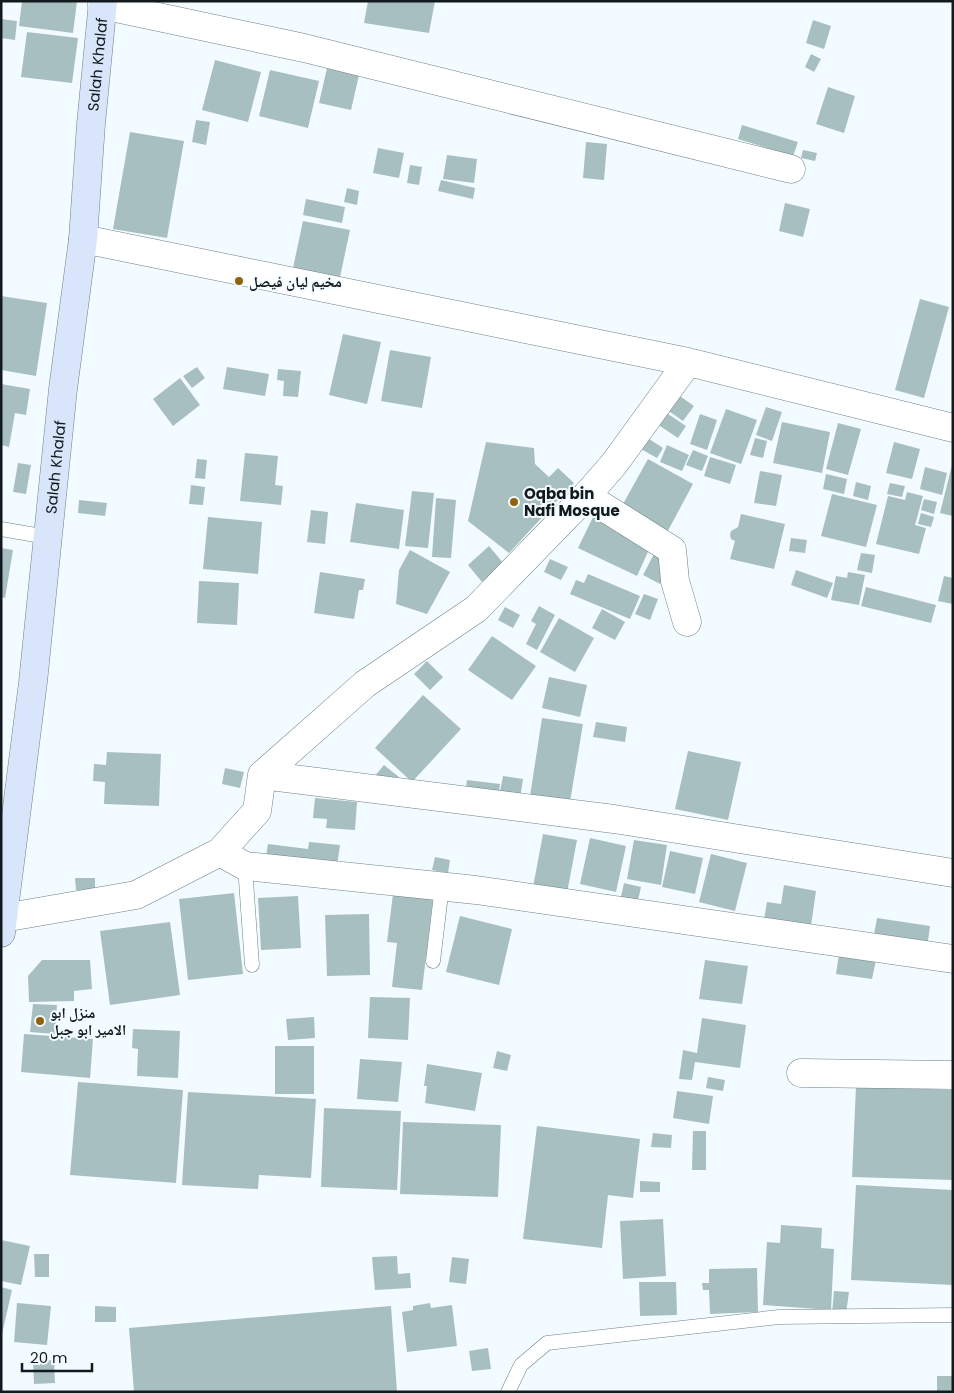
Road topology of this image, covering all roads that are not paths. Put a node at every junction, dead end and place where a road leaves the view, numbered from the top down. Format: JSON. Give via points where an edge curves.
{"nodes":[{"id":1,"x":103,"y":3,"type":"edge"},
{"id":2,"x":792,"y":169,"type":"dead end"},
{"id":3,"x":83,"y":239,"type":"junction"},
{"id":4,"x":688,"y":362,"type":"junction"},
{"id":5,"x":953,"y":428,"type":"edge"},
{"id":6,"x":586,"y":496,"type":"junction"},
{"id":7,"x":1,"y":529,"type":"edge"},
{"id":8,"x":47,"y":537,"type":"junction"},
{"id":9,"x":687,"y":622,"type":"dead end"},
{"id":10,"x":262,"y":775,"type":"junction"},
{"id":11,"x":220,"y":852,"type":"junction"},
{"id":12,"x":245,"y":866,"type":"junction"},
{"id":13,"x":953,"y":873,"type":"edge"},
{"id":14,"x":442,"y":886,"type":"junction"},
{"id":15,"x":2,"y":926,"type":"edge"},
{"id":16,"x":953,"y":959,"type":"edge"},
{"id":17,"x":433,"y":961,"type":"dead end"},
{"id":18,"x":252,"y":965,"type":"dead end"},
{"id":19,"x":801,"y":1073,"type":"dead end"},
{"id":20,"x":953,"y":1075,"type":"edge"},
{"id":21,"x":953,"y":1315,"type":"edge"},
{"id":22,"x":508,"y":1392,"type":"edge"}],
"edges":[{"from":1,"to":2,"type":"street","via":[[304,48]]},
{"from":1,"to":3,"type":"street","name":"Salah Khalaf"},
{"from":3,"to":4,"type":"street"},
{"from":3,"to":8,"type":"street","name":"Salah Khalaf"},
{"from":4,"to":5,"type":"street"},
{"from":4,"to":6,"type":"street","via":[[614,464]]},
{"from":6,"to":9,"type":"street","via":[[672,550],[675,581]]},
{"from":6,"to":10,"type":"street","via":[[476,609],[365,684]]},
{"from":7,"to":8,"type":"lane"},
{"from":8,"to":15,"type":"street","name":"Salah Khalaf","via":[[33,682]]},
{"from":10,"to":11,"type":"street","via":[[257,811]]},
{"from":10,"to":13,"type":"street","via":[[614,819]]},
{"from":11,"to":12,"type":"street"},
{"from":11,"to":15,"type":"street","via":[[136,894]]},
{"from":12,"to":14,"type":"street"},
{"from":12,"to":18,"type":"lane"},
{"from":14,"to":16,"type":"street"},
{"from":14,"to":17,"type":"lane"},
{"from":19,"to":20,"type":"street"},
{"from":21,"to":22,"type":"lane","via":[[779,1317],[547,1343],[521,1365]]}]}
